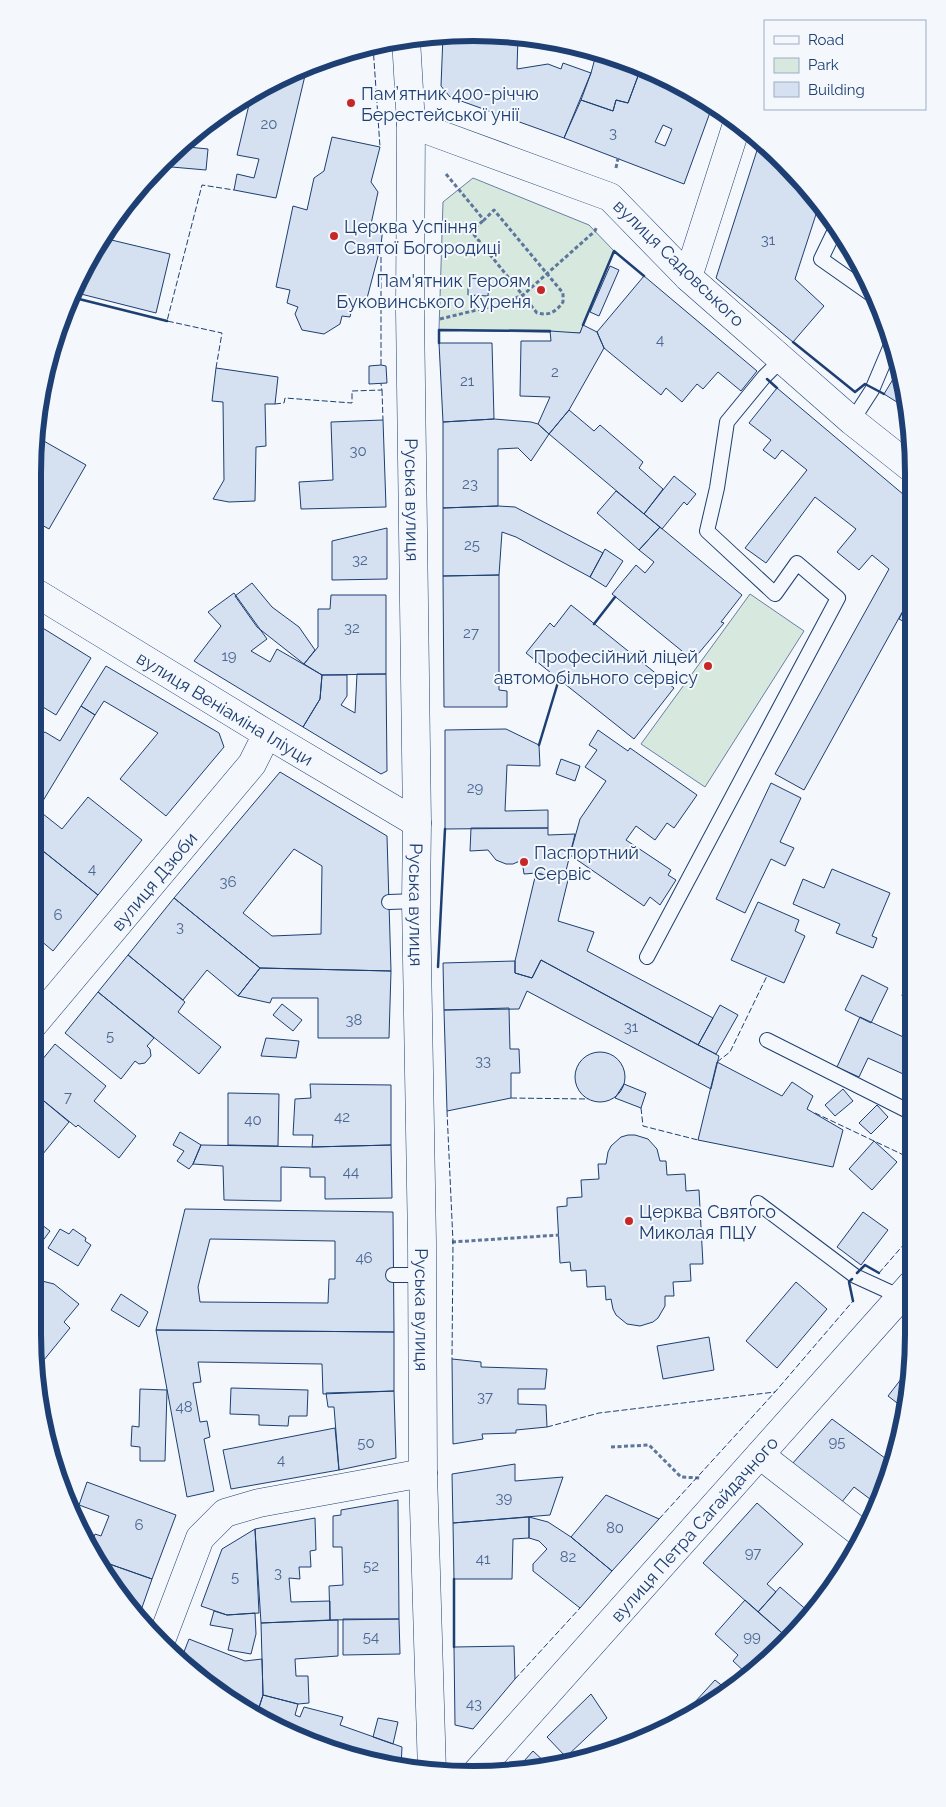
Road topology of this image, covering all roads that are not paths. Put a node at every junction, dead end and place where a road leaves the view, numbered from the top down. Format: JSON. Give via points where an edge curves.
{"nodes":[{"id":1,"x":406,"y":47,"type":"edge"},
{"id":2,"x":411,"y":124,"type":"junction"},
{"id":3,"x":735,"y":129,"type":"edge"},
{"id":4,"x":833,"y":234,"type":"edge"},
{"id":5,"x":688,"y":277,"type":"junction"},
{"id":6,"x":863,"y":289,"type":"edge"},
{"id":7,"x":888,"y":353,"type":"edge"},
{"id":8,"x":782,"y":360,"type":"junction"},
{"id":9,"x":852,"y":421,"type":"junction"},
{"id":10,"x":905,"y":463,"type":"edge"},
{"id":11,"x":41,"y":597,"type":"edge"},
{"id":12,"x":267,"y":734,"type":"junction"},
{"id":13,"x":417,"y":823,"type":"junction"},
{"id":14,"x":389,"y":902,"type":"dead end"},
{"id":15,"x":416,"y":902,"type":"junction"},
{"id":16,"x":647,"y":957,"type":"dead end"},
{"id":17,"x":41,"y":1015,"type":"edge"},
{"id":18,"x":767,"y":1040,"type":"dead end"},
{"id":19,"x":905,"y":1109,"type":"edge"},
{"id":20,"x":758,"y":1203,"type":"dead end"},
{"id":21,"x":393,"y":1275,"type":"dead end"},
{"id":22,"x":422,"y":1275,"type":"junction"},
{"id":23,"x":905,"y":1295,"type":"edge"},
{"id":24,"x":905,"y":1300,"type":"edge"},
{"id":25,"x":760,"y":1455,"type":"junction"},
{"id":26,"x":423,"y":1474,"type":"junction"},
{"id":27,"x":857,"y":1531,"type":"edge"},
{"id":28,"x":163,"y":1634,"type":"edge"},
{"id":29,"x":432,"y":1764,"type":"edge"},
{"id":30,"x":483,"y":1766,"type":"edge"}],
"edges":[{"from":1,"to":2,"type":"street","name":"Руська вулиця"},
{"from":2,"to":5,"type":"street","name":"вулиця Садовського","via":[[610,197]]},
{"from":2,"to":13,"type":"street","name":"Руська вулиця","via":[[410,311]]},
{"from":3,"to":5,"type":"street"},
{"from":4,"to":6,"type":"lane","via":[[821,259]]},
{"from":5,"to":8,"type":"street","name":"вулиця Садовського"},
{"from":7,"to":9,"type":"lane","via":[[872,390]]},
{"from":8,"to":9,"type":"street","name":"вулиця Садовського"},
{"from":8,"to":16,"type":"lane","via":[[727,422],[708,531],[775,594],[798,563],[838,598]]},
{"from":9,"to":10,"type":"street","name":"вулиця Садовського"},
{"from":11,"to":12,"type":"street","name":"вулиця Веніаміна Іліуци"},
{"from":12,"to":13,"type":"street","name":"вулиця Веніаміна Іліуци"},
{"from":12,"to":17,"type":"street","name":"вулиця Дзюби","via":[[252,764]]},
{"from":13,"to":15,"type":"street","name":"Руська вулиця"},
{"from":14,"to":15,"type":"lane"},
{"from":15,"to":22,"type":"street","name":"Руська вулиця"},
{"from":18,"to":19,"type":"lane"},
{"from":20,"to":23,"type":"lane","via":[[855,1276]]},
{"from":21,"to":22,"type":"lane"},
{"from":22,"to":26,"type":"street","name":"Руська вулиця"},
{"from":24,"to":25,"type":"street","name":"вулиця Петра Сагайдачного"},
{"from":25,"to":27,"type":"street"},
{"from":25,"to":30,"type":"street","name":"вулиця Петра Сагайдачного"},
{"from":26,"to":28,"type":"street","via":[[259,1502],[225,1513],[200,1538]]},
{"from":26,"to":29,"type":"street","name":"Руська вулиця"}]}
